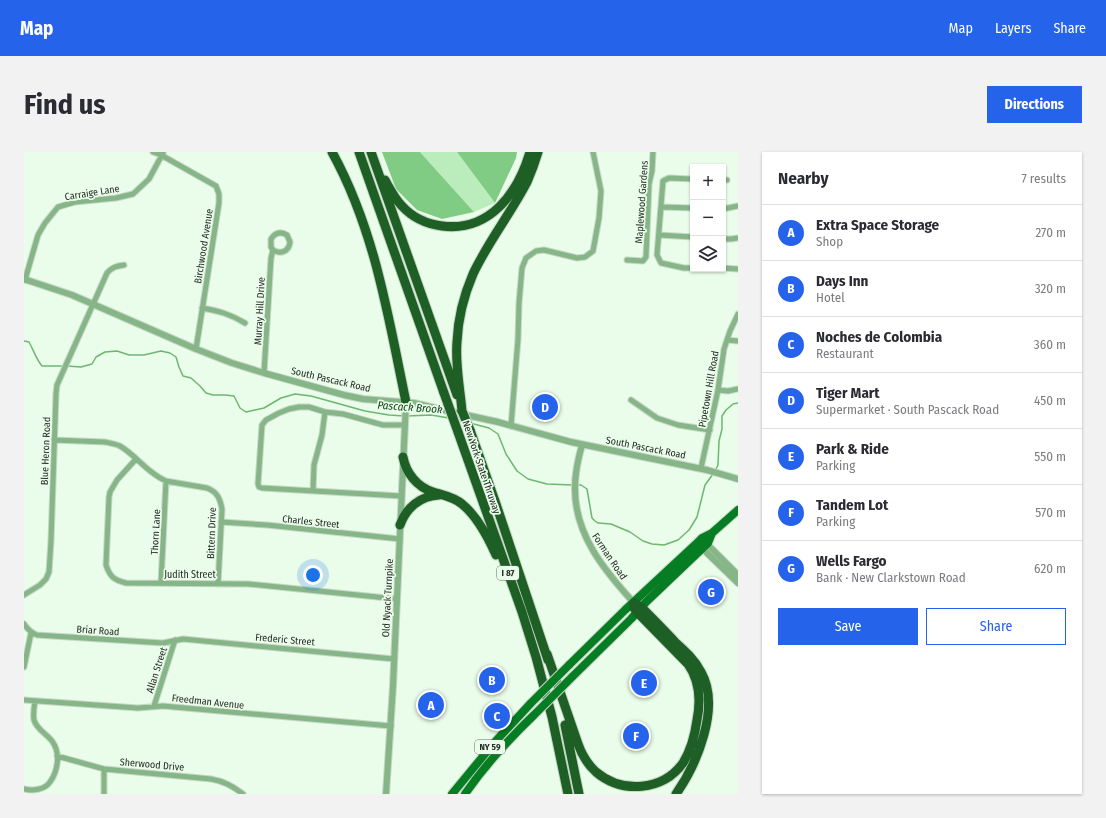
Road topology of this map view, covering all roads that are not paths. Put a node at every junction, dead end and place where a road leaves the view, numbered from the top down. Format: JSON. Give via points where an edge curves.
{"nodes":[{"id":1,"x":152,"y":152,"type":"edge"},
{"id":2,"x":332,"y":152,"type":"edge"},
{"id":3,"x":352,"y":152,"type":"edge"},
{"id":4,"x":359,"y":152,"type":"edge"},
{"id":5,"x":530,"y":152,"type":"edge"},
{"id":6,"x":538,"y":152,"type":"edge"},
{"id":7,"x":593,"y":152,"type":"edge"},
{"id":8,"x":653,"y":152,"type":"edge"},
{"id":9,"x":162,"y":153,"type":"edge"},
{"id":10,"x":372,"y":156,"type":"edge"},
{"id":11,"x":690,"y":179,"type":"edge"},
{"id":12,"x":738,"y":206,"type":"edge"},
{"id":13,"x":379,"y":207,"type":"junction"},
{"id":14,"x":661,"y":207,"type":"junction"},
{"id":15,"x":690,"y":208,"type":"edge"},
{"id":16,"x":726,"y":208,"type":"edge"},
{"id":17,"x":659,"y":235,"type":"junction"},
{"id":18,"x":690,"y":237,"type":"edge"},
{"id":19,"x":738,"y":238,"type":"edge"},
{"id":20,"x":726,"y":239,"type":"edge"},
{"id":21,"x":274,"y":250,"type":"dead end"},
{"id":22,"x":627,"y":260,"type":"dead end"},
{"id":23,"x":124,"y":265,"type":"dead end"},
{"id":24,"x":690,"y":268,"type":"edge"},
{"id":25,"x":726,"y":268,"type":"edge"},
{"id":26,"x":738,"y":269,"type":"edge"},
{"id":27,"x":24,"y":280,"type":"edge"},
{"id":28,"x":92,"y":304,"type":"junction"},
{"id":29,"x":202,"y":308,"type":"junction"},
{"id":30,"x":738,"y":314,"type":"edge"},
{"id":31,"x":245,"y":323,"type":"dead end"},
{"id":32,"x":727,"y":340,"type":"junction"},
{"id":33,"x":738,"y":341,"type":"edge"},
{"id":34,"x":196,"y":349,"type":"junction"},
{"id":35,"x":264,"y":373,"type":"junction"},
{"id":36,"x":457,"y":388,"type":"junction"},
{"id":37,"x":738,"y":389,"type":"edge"},
{"id":38,"x":718,"y":390,"type":"junction"},
{"id":39,"x":631,"y":400,"type":"dead end"},
{"id":40,"x":406,"y":407,"type":"junction"},
{"id":41,"x":325,"y":412,"type":"junction"},
{"id":42,"x":405,"y":423,"type":"junction"},
{"id":43,"x":511,"y":426,"type":"junction"},
{"id":44,"x":710,"y":430,"type":"junction"},
{"id":45,"x":54,"y":440,"type":"junction"},
{"id":46,"x":582,"y":445,"type":"junction"},
{"id":47,"x":403,"y":456,"type":"junction"},
{"id":48,"x":136,"y":459,"type":"junction"},
{"id":49,"x":701,"y":468,"type":"junction"},
{"id":50,"x":738,"y":479,"type":"edge"},
{"id":51,"x":166,"y":481,"type":"junction"},
{"id":52,"x":313,"y":491,"type":"junction"},
{"id":53,"x":401,"y":496,"type":"junction"},
{"id":54,"x":451,"y":498,"type":"junction"},
{"id":55,"x":738,"y":510,"type":"edge"},
{"id":56,"x":221,"y":522,"type":"junction"},
{"id":57,"x":400,"y":525,"type":"junction"},
{"id":58,"x":400,"y":538,"type":"junction"},
{"id":59,"x":703,"y":544,"type":"junction"},
{"id":60,"x":738,"y":575,"type":"edge"},
{"id":61,"x":161,"y":583,"type":"junction"},
{"id":62,"x":738,"y":583,"type":"edge"},
{"id":63,"x":218,"y":584,"type":"junction"},
{"id":64,"x":24,"y":595,"type":"edge"},
{"id":65,"x":397,"y":599,"type":"junction"},
{"id":66,"x":637,"y":607,"type":"junction"},
{"id":67,"x":24,"y":624,"type":"edge"},
{"id":68,"x":526,"y":627,"type":"junction"},
{"id":69,"x":31,"y":633,"type":"junction"},
{"id":70,"x":175,"y":640,"type":"junction"},
{"id":71,"x":547,"y":654,"type":"junction"},
{"id":72,"x":394,"y":659,"type":"junction"},
{"id":73,"x":24,"y":667,"type":"edge"},
{"id":74,"x":24,"y":700,"type":"edge"},
{"id":75,"x":35,"y":701,"type":"junction"},
{"id":76,"x":154,"y":706,"type":"junction"},
{"id":77,"x":390,"y":726,"type":"junction"},
{"id":78,"x":57,"y":756,"type":"junction"},
{"id":79,"x":104,"y":769,"type":"junction"},
{"id":80,"x":24,"y":789,"type":"edge"},
{"id":81,"x":104,"y":794,"type":"edge"},
{"id":82,"x":243,"y":794,"type":"edge"},
{"id":83,"x":386,"y":794,"type":"edge"},
{"id":84,"x":452,"y":794,"type":"edge"},
{"id":85,"x":465,"y":794,"type":"edge"},
{"id":86,"x":567,"y":794,"type":"edge"},
{"id":87,"x":579,"y":794,"type":"edge"},
{"id":88,"x":676,"y":794,"type":"edge"}],
"edges":[{"from":1,"to":9,"type":"street","name":"Birchwood Avenue"},
{"from":2,"to":40,"type":"highway","via":[[354,199],[369,240]]},
{"from":3,"to":13,"type":"highway"},
{"from":4,"to":13,"type":"highway","name":"New York State Thruway","number":"I 87"},
{"from":5,"to":10,"type":"highway","via":[[517,184],[501,205],[481,220],[456,226],[432,224],[407,211],[394,196]]},
{"from":6,"to":36,"type":"highway","via":[[527,182],[480,260],[465,296],[457,342]]},
{"from":7,"to":43,"type":"street","via":[[601,191],[599,218],[592,250],[585,257],[577,258],[544,250],[536,252],[526,258],[522,268]]},
{"from":8,"to":22,"type":"street","name":"Maplewood Gardens","via":[[646,257],[643,261]]},
{"from":9,"to":27,"type":"street","name":"Carraige Lane","via":[[149,179],[133,194],[75,202],[58,207],[38,235]]},
{"from":9,"to":29,"type":"street","name":"Birchwood Avenue","via":[[216,186],[219,194]]},
{"from":10,"to":36,"type":"highway","name":"New York State Thruway","number":"I 87"},
{"from":11,"to":14,"type":"street","via":[[669,178],[663,181]]},
{"from":12,"to":16,"type":"street"},
{"from":13,"to":68,"type":"highway","name":"New York State Thruway","number":"I 87","bridge":true},
{"from":14,"to":15,"type":"street"},
{"from":14,"to":17,"type":"street"},
{"from":17,"to":18,"type":"street"},
{"from":17,"to":24,"type":"street","via":[[657,255],[661,263]]},
{"from":19,"to":20,"type":"street"},
{"from":21,"to":35,"type":"street","name":"Murray Hill Drive","via":[[271,258]]},
{"from":23,"to":28,"type":"street","name":"Blue Heron Road","via":[[111,268]]},
{"from":25,"to":26,"type":"street"},
{"from":27,"to":28,"type":"street","name":"South Pascack Road"},
{"from":28,"to":34,"type":"street","name":"South Pascack Road"},
{"from":28,"to":45,"type":"street","name":"Blue Heron Road","via":[[58,385]]},
{"from":29,"to":31,"type":"street","via":[[223,312]]},
{"from":29,"to":34,"type":"street","name":"Birchwood Avenue"},
{"from":30,"to":32,"type":"street","name":"Pipetown Hill Road"},
{"from":32,"to":33,"type":"street"},
{"from":32,"to":38,"type":"street","name":"Pipetown Hill Road"},
{"from":34,"to":35,"type":"street","name":"South Pascack Road"},
{"from":35,"to":40,"type":"street","name":"South Pascack Road","via":[[344,395]]},
{"from":36,"to":71,"type":"highway","name":"New York State Thruway","number":"I 87","bridge":true,"via":[[462,412]]},
{"from":37,"to":38,"type":"street"},
{"from":38,"to":44,"type":"street","name":"Pipetown Hill Road"},
{"from":39,"to":44,"type":"street","via":[[657,418],[678,425]]},
{"from":40,"to":42,"type":"street","name":"Old Nyack Turnpike"},
{"from":40,"to":43,"type":"street","name":"South Pascack Road","via":[[461,414]]},
{"from":41,"to":42,"type":"street","via":[[383,425]]},
{"from":41,"to":52,"type":"street","via":[[314,465]]},
{"from":41,"to":52,"type":"street","via":[[309,407],[289,409],[266,420],[261,428],[259,487]]},
{"from":42,"to":47,"type":"street","name":"Old Nyack Turnpike"},
{"from":43,"to":46,"type":"street","name":"South Pascack Road"},
{"from":44,"to":49,"type":"street","name":"Pipetown Hill Road"},
{"from":45,"to":48,"type":"street","name":"Bittern Drive","via":[[113,443]]},
{"from":45,"to":64,"type":"street","name":"Blue Heron Road","via":[[49,572],[40,585]]},
{"from":46,"to":49,"type":"street","name":"South Pascack Road"},
{"from":46,"to":66,"type":"street","name":"Forman Road","via":[[575,482],[578,519],[589,544],[608,574]]},
{"from":47,"to":53,"type":"street","name":"Old Nyack Turnpike"},
{"from":47,"to":54,"type":"highway","via":[[408,471],[418,484]]},
{"from":48,"to":51,"type":"street","name":"Bittern Drive","via":[[154,475]]},
{"from":48,"to":61,"type":"street","name":"Judith Street","via":[[110,492],[106,565],[108,572],[119,581]]},
{"from":49,"to":50,"type":"street","name":"South Pascack Road"},
{"from":51,"to":56,"type":"street","name":"Bittern Drive","via":[[213,491],[222,509]]},
{"from":51,"to":61,"type":"street","name":"Thorn Lane"},
{"from":52,"to":53,"type":"street"},
{"from":53,"to":57,"type":"street","name":"Old Nyack Turnpike"},
{"from":54,"to":57,"type":"highway","via":[[435,496],[420,500],[406,512]]},
{"from":54,"to":68,"type":"highway","via":[[468,509],[487,537]]},
{"from":55,"to":59,"type":"main road","number":"NY 59"},
{"from":56,"to":58,"type":"street","name":"Charles Street"},
{"from":56,"to":63,"type":"street","name":"Bittern Drive"},
{"from":57,"to":58,"type":"street","name":"Old Nyack Turnpike"},
{"from":58,"to":65,"type":"street","name":"Old Nyack Turnpike"},
{"from":59,"to":60,"type":"street"},
{"from":59,"to":62,"type":"street"},
{"from":59,"to":66,"type":"main road","number":"NY 59"},
{"from":61,"to":63,"type":"street","name":"Judith Street"},
{"from":63,"to":65,"type":"street","name":"Judith Street","via":[[248,584]]},
{"from":65,"to":72,"type":"street","name":"Old Nyack Turnpike"},
{"from":66,"to":71,"type":"highway","via":[[688,664],[696,678],[699,692],[699,710],[688,753],[676,770],[659,782],[642,787],[621,785],[606,779],[589,765],[576,740]]},
{"from":66,"to":84,"type":"main road","number":"NY 59","bridge":true,"via":[[531,703]]},
{"from":66,"to":85,"type":"main road","number":"NY 59","bridge":true,"via":[[498,751]]},
{"from":66,"to":88,"type":"highway","via":[[694,661],[708,692],[707,718],[700,749],[689,774]]},
{"from":67,"to":69,"type":"street"},
{"from":68,"to":86,"type":"highway","name":"New York State Thruway","number":"I 87","via":[[548,702]]},
{"from":69,"to":70,"type":"street","name":"Briar Road","via":[[163,643]]},
{"from":69,"to":73,"type":"street"},
{"from":70,"to":72,"type":"street","name":"Frederic Street","via":[[183,638]]},
{"from":70,"to":76,"type":"street","name":"Allan Street"},
{"from":71,"to":87,"type":"highway","name":"New York State Thruway","number":"I 87","via":[[565,722]]},
{"from":72,"to":77,"type":"street","name":"Old Nyack Turnpike"},
{"from":74,"to":75,"type":"street","name":"Freedman Avenue"},
{"from":75,"to":76,"type":"street","name":"Freedman Avenue","via":[[138,708]]},
{"from":75,"to":78,"type":"street","via":[[34,720],[39,730],[52,741]]},
{"from":76,"to":77,"type":"street","name":"Freedman Avenue"},
{"from":77,"to":83,"type":"street","name":"Old Nyack Turnpike"},
{"from":78,"to":79,"type":"street","name":"Sherwood Drive"},
{"from":78,"to":80,"type":"street","via":[[56,771],[48,785],[38,789]]},
{"from":79,"to":81,"type":"street"},
{"from":79,"to":82,"type":"street","name":"Sherwood Drive","via":[[211,779],[230,785]]}]}
